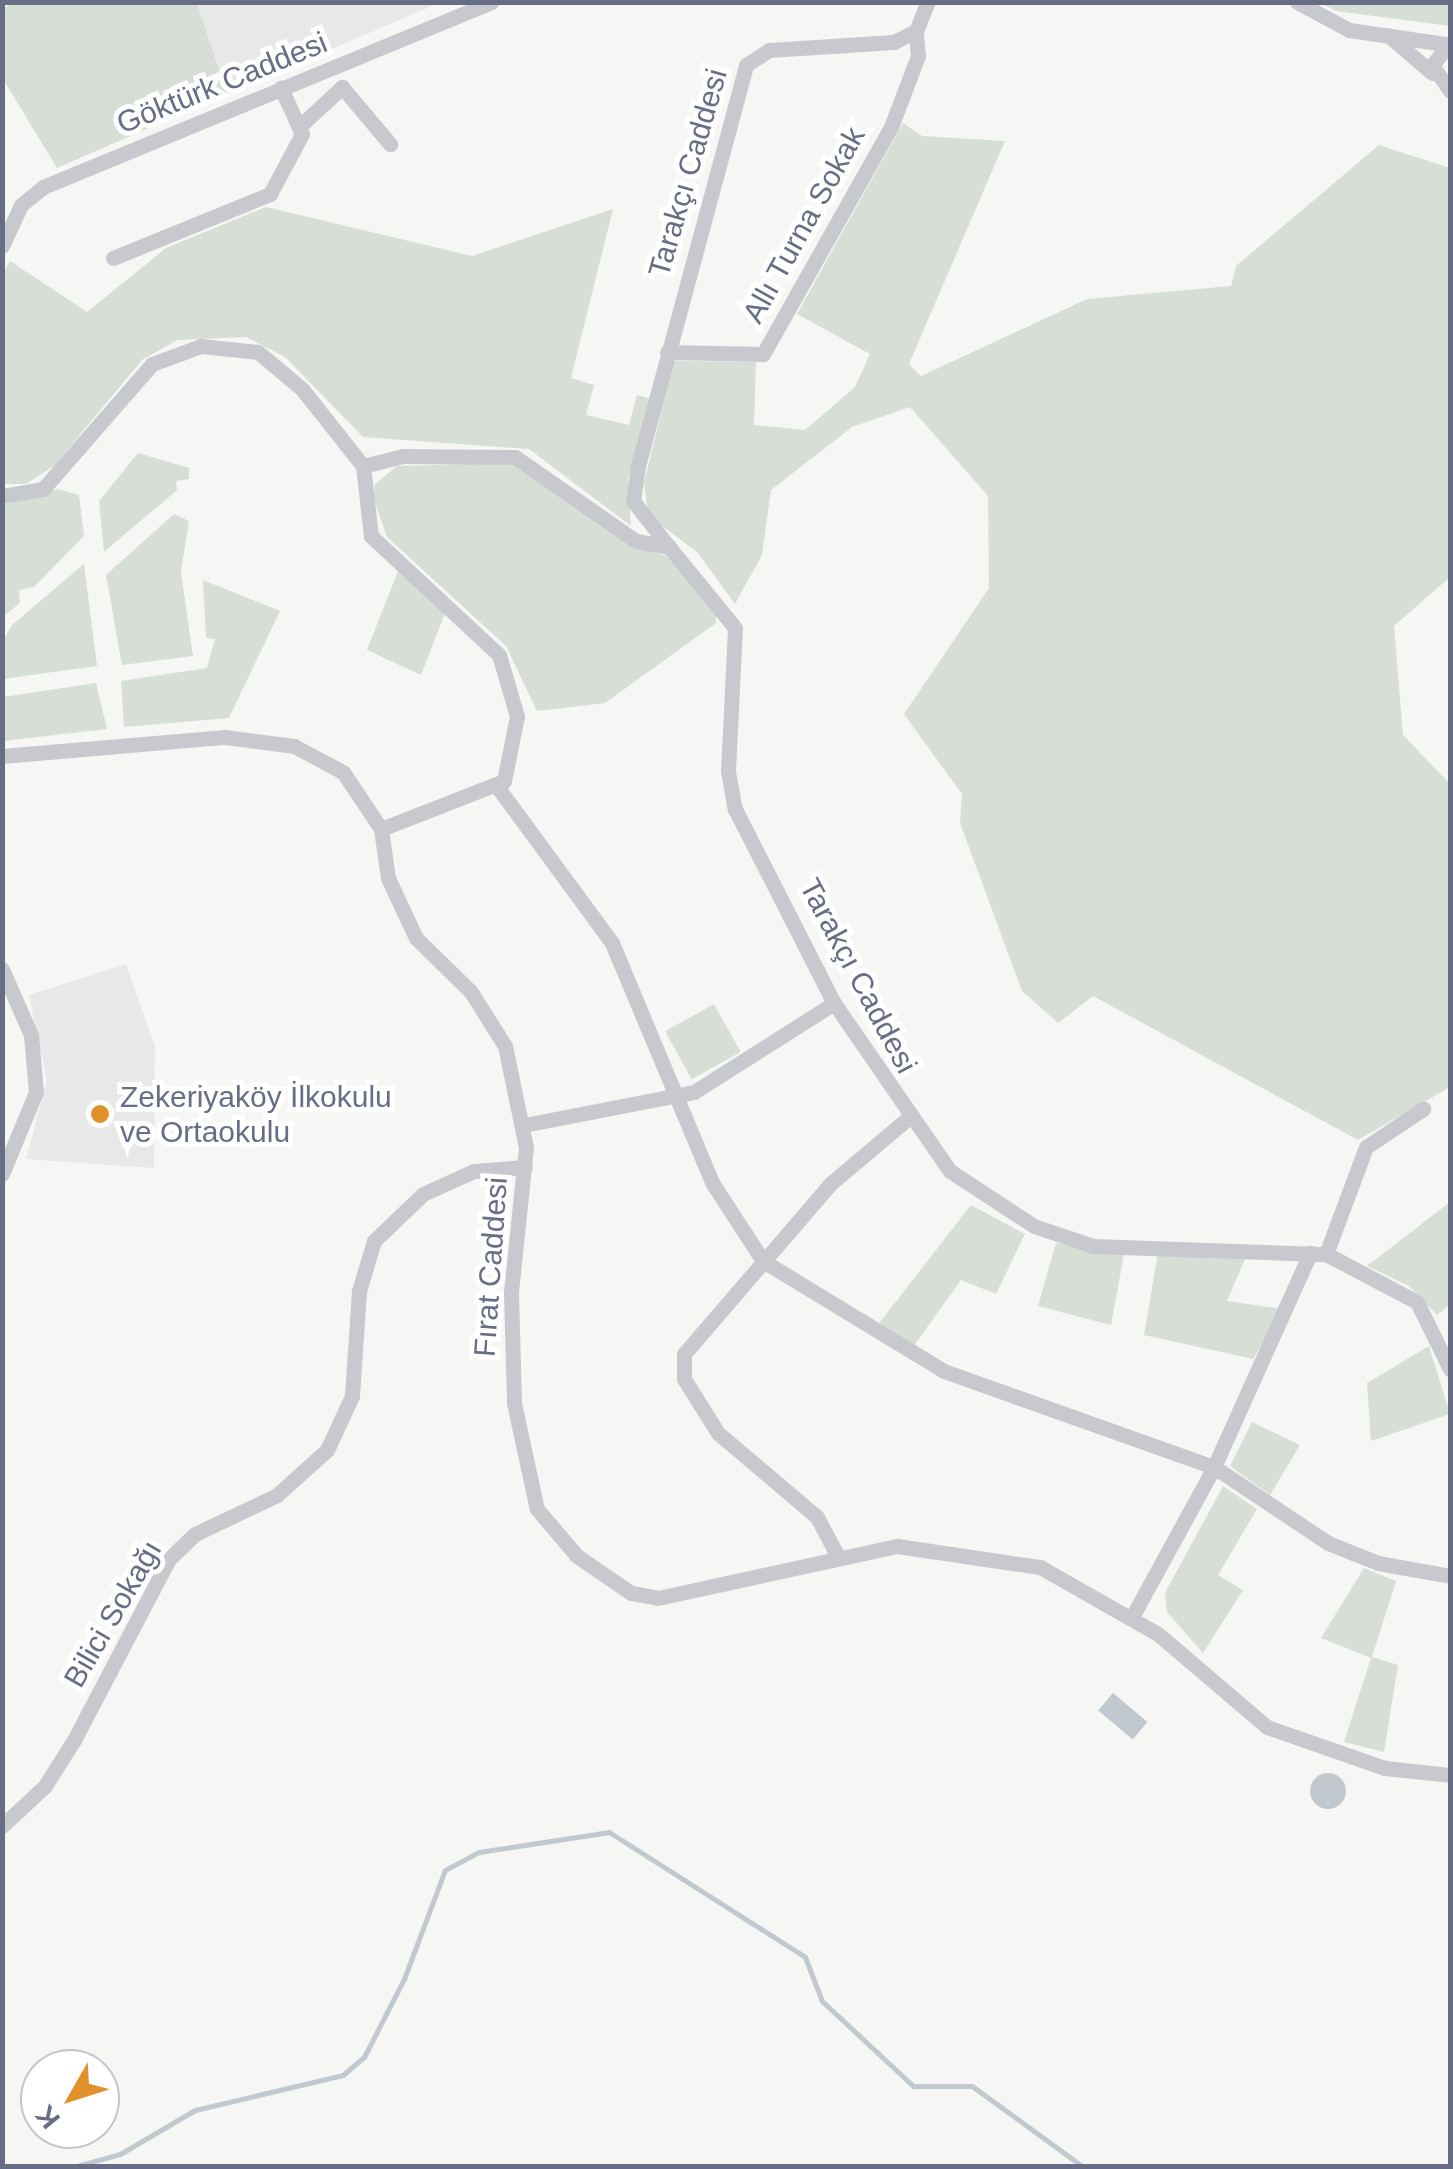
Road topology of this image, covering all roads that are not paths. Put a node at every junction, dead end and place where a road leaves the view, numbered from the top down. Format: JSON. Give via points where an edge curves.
{"nodes":[{"id":1,"x":491,"y":2,"type":"edge"},
{"id":2,"x":928,"y":2,"type":"edge"},
{"id":3,"x":1297,"y":2,"type":"edge"},
{"id":4,"x":916,"y":31,"type":"junction"},
{"id":5,"x":1384,"y":32,"type":"junction"},
{"id":6,"x":1448,"y":44,"type":"edge"},
{"id":7,"x":281,"y":88,"type":"junction"},
{"id":8,"x":1444,"y":88,"type":"edge"},
{"id":9,"x":299,"y":127,"type":"junction"},
{"id":10,"x":390,"y":144,"type":"dead end"},
{"id":11,"x":2,"y":246,"type":"edge"},
{"id":12,"x":112,"y":258,"type":"dead end"},
{"id":13,"x":666,"y":352,"type":"junction"},
{"id":14,"x":364,"y":466,"type":"junction"},
{"id":15,"x":2,"y":496,"type":"edge"},
{"id":16,"x":669,"y":547,"type":"junction"},
{"id":17,"x":2,"y":756,"type":"edge"},
{"id":18,"x":496,"y":786,"type":"junction"},
{"id":19,"x":381,"y":829,"type":"junction"},
{"id":20,"x":2,"y":969,"type":"edge"},
{"id":21,"x":834,"y":1003,"type":"junction"},
{"id":22,"x":672,"y":1096,"type":"junction"},
{"id":23,"x":1423,"y":1109,"type":"dead end"},
{"id":24,"x":908,"y":1118,"type":"junction"},
{"id":25,"x":524,"y":1125,"type":"junction"},
{"id":26,"x":525,"y":1167,"type":"junction"},
{"id":27,"x":2,"y":1174,"type":"edge"},
{"id":28,"x":1318,"y":1254,"type":"junction"},
{"id":29,"x":762,"y":1261,"type":"junction"},
{"id":30,"x":1450,"y":1369,"type":"edge"},
{"id":31,"x":1214,"y":1466,"type":"junction"},
{"id":32,"x":837,"y":1555,"type":"junction"},
{"id":33,"x":1450,"y":1576,"type":"edge"},
{"id":34,"x":1132,"y":1617,"type":"junction"},
{"id":35,"x":1450,"y":1775,"type":"edge"},
{"id":36,"x":2,"y":1826,"type":"edge"}],
"edges":[{"from":1,"to":7,"type":"street","name":"Göktürk Caddesi"},
{"from":2,"to":4,"type":"street"},
{"from":3,"to":5,"type":"street","via":[[1349,30]]},
{"from":4,"to":13,"type":"street","name":"Allı Turna Sokak","via":[[918,56],[891,127],[763,354]]},
{"from":4,"to":13,"type":"street","name":"Tarakçı Caddesi","via":[[894,42],[768,50],[746,65]]},
{"from":5,"to":6,"type":"street"},
{"from":5,"to":8,"type":"street"},
{"from":6,"to":8,"type":"street"},
{"from":7,"to":9,"type":"street"},
{"from":7,"to":11,"type":"street","name":"Göktürk Caddesi","via":[[43,187],[22,205]]},
{"from":9,"to":10,"type":"street","via":[[342,87]]},
{"from":9,"to":12,"type":"street","via":[[294,160],[270,194]]},
{"from":13,"to":16,"type":"street","name":"Tarakçı Caddesi","via":[[633,501]]},
{"from":14,"to":15,"type":"street","via":[[302,389],[258,352],[202,346],[152,364],[43,489]]},
{"from":14,"to":16,"type":"street","via":[[403,456],[516,457],[636,542]]},
{"from":14,"to":18,"type":"street","via":[[360,496],[372,536],[500,655],[518,716]]},
{"from":16,"to":21,"type":"street","name":"Tarakçı Caddesi","via":[[735,628],[728,771],[736,809]]},
{"from":17,"to":19,"type":"street","name":"Fırat Caddesi","via":[[225,737],[294,746],[343,772]]},
{"from":18,"to":19,"type":"street"},
{"from":18,"to":22,"type":"street","via":[[612,943]]},
{"from":19,"to":25,"type":"street","name":"Fırat Caddesi","via":[[388,878],[416,938],[471,992],[505,1046]]},
{"from":20,"to":27,"type":"street","via":[[32,1035],[36,1092]]},
{"from":21,"to":22,"type":"street","via":[[694,1092]]},
{"from":21,"to":24,"type":"street","name":"Tarakçı Caddesi"},
{"from":22,"to":25,"type":"street"},
{"from":22,"to":29,"type":"street","via":[[712,1184]]},
{"from":23,"to":28,"type":"street","via":[[1366,1146]]},
{"from":24,"to":28,"type":"street","name":"Tarakçı Caddesi","via":[[950,1171],[1049,1231],[1093,1246]]},
{"from":24,"to":29,"type":"street","via":[[830,1184]]},
{"from":25,"to":26,"type":"street","name":"Fırat Caddesi"},
{"from":26,"to":32,"type":"street","name":"Fırat Caddesi","via":[[512,1368],[537,1509],[578,1556],[631,1594],[658,1598]]},
{"from":26,"to":36,"type":"street","name":"Bilici Sokağı","via":[[474,1171],[423,1194],[374,1241],[358,1291],[352,1396],[327,1450],[277,1495],[195,1534],[169,1559],[74,1740],[45,1786]]},
{"from":28,"to":30,"type":"street","name":"Tarakçı Caddesi","via":[[1416,1302]]},
{"from":28,"to":31,"type":"street"},
{"from":29,"to":31,"type":"street","via":[[944,1371]]},
{"from":29,"to":32,"type":"street","via":[[684,1354],[684,1379],[718,1433],[818,1517]]},
{"from":31,"to":33,"type":"street","via":[[1328,1542],[1416,1575]]},
{"from":31,"to":34,"type":"street"},
{"from":32,"to":34,"type":"street","name":"Fırat Caddesi","via":[[897,1546],[1040,1567]]},
{"from":34,"to":35,"type":"street","name":"Fırat Caddesi","via":[[1267,1727],[1386,1768]]}]}
